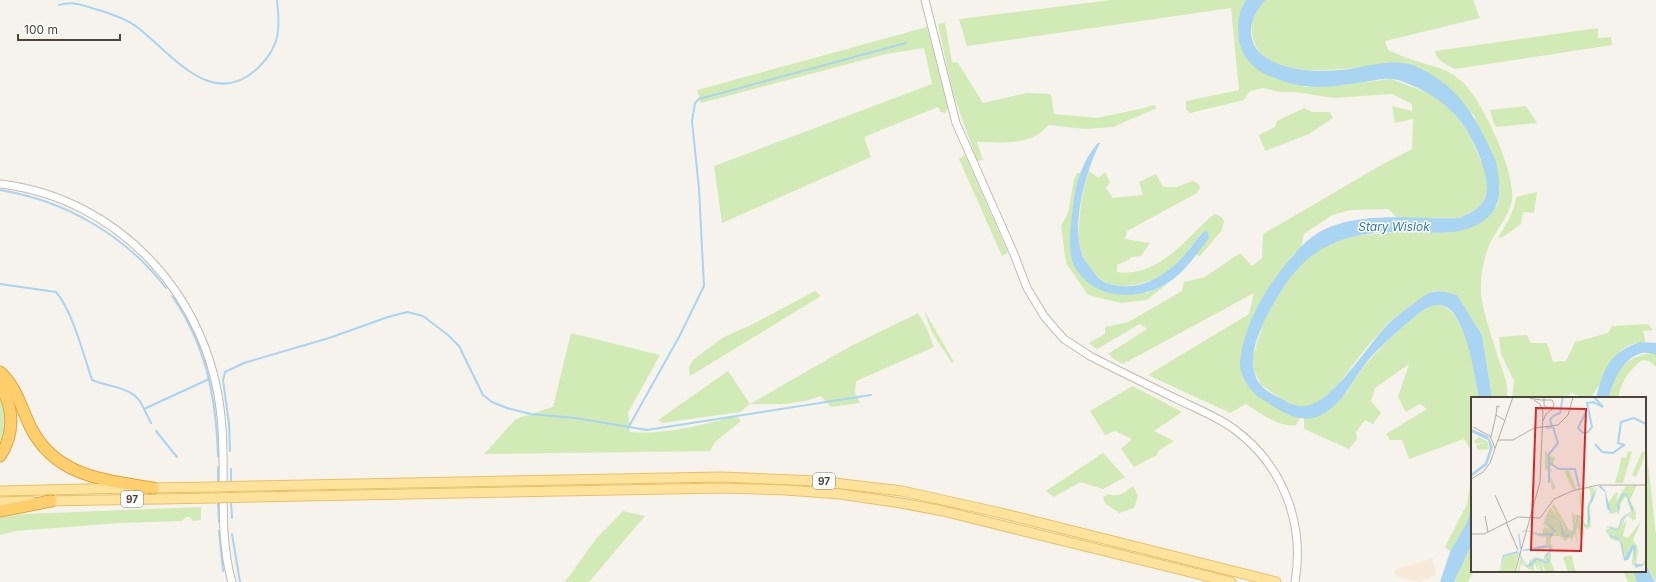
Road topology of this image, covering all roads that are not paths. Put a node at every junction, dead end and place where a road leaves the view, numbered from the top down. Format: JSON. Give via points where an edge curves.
{"nodes":[{"id":1,"x":925,"y":0,"type":"edge"},
{"id":2,"x":0,"y":184,"type":"edge"},
{"id":3,"x":0,"y":372,"type":"edge"},
{"id":4,"x":0,"y":386,"type":"edge"},
{"id":5,"x":0,"y":456,"type":"edge"},
{"id":6,"x":153,"y":488,"type":"junction"},
{"id":7,"x":0,"y":491,"type":"edge"},
{"id":8,"x":51,"y":501,"type":"junction"},
{"id":9,"x":0,"y":502,"type":"edge"},
{"id":10,"x":0,"y":511,"type":"edge"},
{"id":11,"x":232,"y":582,"type":"edge"},
{"id":12,"x":1231,"y":582,"type":"edge"},
{"id":13,"x":1276,"y":582,"type":"edge"},
{"id":14,"x":1295,"y":582,"type":"edge"}],
"edges":[{"from":1,"to":14,"type":"street","via":[[956,123],[1035,303],[1055,329],[1076,347],[1234,429],[1266,460],[1278,477],[1291,506],[1298,541]]},
{"from":2,"to":11,"type":"street","via":[[40,192],[70,203],[111,226],[147,256],[171,284],[192,315],[205,345],[219,397],[224,460],[226,548]]},
{"from":3,"to":6,"type":"highway","via":[[13,386],[35,435],[56,458],[88,476]]},
{"from":4,"to":5,"type":"highway","via":[[7,399],[11,416],[9,437]]},
{"from":6,"to":7,"type":"main road","number":"97"},
{"from":6,"to":13,"type":"main road","number":"97","bridge":true,"via":[[783,478],[840,483],[946,500]]},
{"from":8,"to":9,"type":"main road","number":"97"},
{"from":8,"to":10,"type":"highway"},
{"from":8,"to":12,"type":"main road","number":"97","bridge":true,"via":[[723,488],[817,492],[943,511]]}]}
